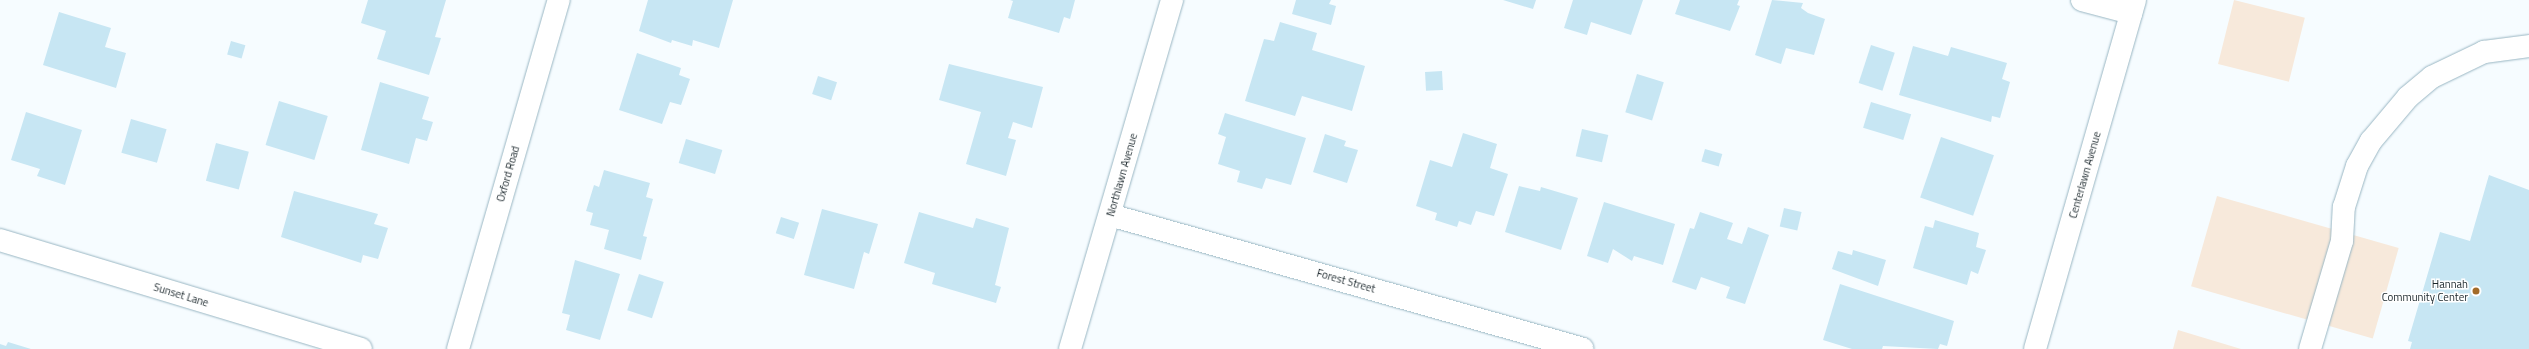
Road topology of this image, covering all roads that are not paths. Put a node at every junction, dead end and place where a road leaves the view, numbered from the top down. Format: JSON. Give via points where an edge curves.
{"nodes":[{"id":1,"x":559,"y":0,"type":"edge"},
{"id":2,"x":1172,"y":0,"type":"edge"},
{"id":3,"x":2082,"y":0,"type":"edge"},
{"id":4,"x":2133,"y":6,"type":"edge"},
{"id":5,"x":2529,"y":46,"type":"edge"},
{"id":6,"x":1110,"y":215,"type":"junction"},
{"id":7,"x":0,"y":240,"type":"edge"},
{"id":8,"x":362,"y":349,"type":"edge"},
{"id":9,"x":458,"y":349,"type":"edge"},
{"id":10,"x":1070,"y":349,"type":"edge"},
{"id":11,"x":1582,"y":349,"type":"edge"},
{"id":12,"x":2034,"y":349,"type":"edge"},
{"id":13,"x":2310,"y":349,"type":"edge"}],
"edges":[{"from":1,"to":9,"type":"street","name":"Oxford Road"},
{"from":2,"to":6,"type":"street","name":"Northlawn Avenue"},
{"from":3,"to":4,"type":"street"},
{"from":4,"to":12,"type":"street","name":"Centerlawn Avenue"},
{"from":5,"to":13,"type":"street","via":[[2484,52],[2432,77],[2408,97],[2371,141],[2357,166],[2344,207],[2342,241]]},
{"from":6,"to":10,"type":"street","name":"Northlawn Avenue"},
{"from":6,"to":11,"type":"street","name":"Forest Street"},
{"from":7,"to":8,"type":"street","name":"Sunset Lane"}]}
